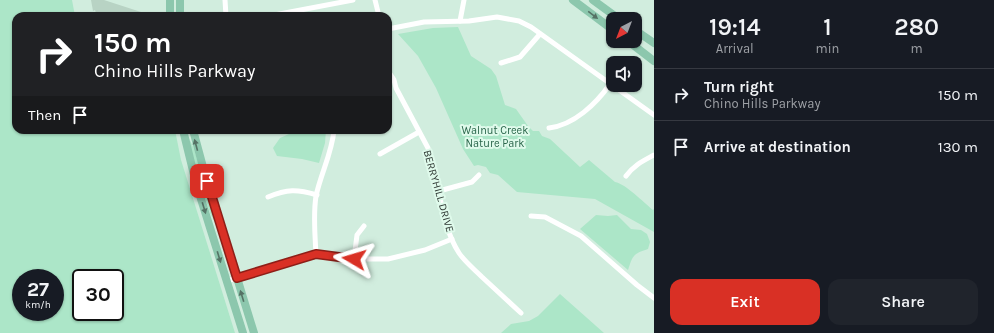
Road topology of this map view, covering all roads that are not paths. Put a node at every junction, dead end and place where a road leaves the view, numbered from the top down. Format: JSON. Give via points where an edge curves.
{"nodes":[{"id":1,"x":170,"y":0,"type":"edge"},
{"id":2,"x":180,"y":0,"type":"edge"},
{"id":3,"x":225,"y":0,"type":"edge"},
{"id":4,"x":353,"y":0,"type":"edge"},
{"id":5,"x":375,"y":0,"type":"edge"},
{"id":6,"x":464,"y":0,"type":"edge"},
{"id":7,"x":573,"y":0,"type":"edge"},
{"id":8,"x":593,"y":0,"type":"edge"},
{"id":9,"x":170,"y":12,"type":"edge"},
{"id":10,"x":180,"y":12,"type":"edge"},
{"id":11,"x":226,"y":12,"type":"edge"},
{"id":12,"x":290,"y":12,"type":"edge"},
{"id":13,"x":378,"y":12,"type":"edge"},
{"id":14,"x":610,"y":12,"type":"edge"},
{"id":15,"x":460,"y":21,"type":"junction"},
{"id":16,"x":606,"y":25,"type":"edge"},
{"id":17,"x":392,"y":28,"type":"edge"},
{"id":18,"x":540,"y":34,"type":"junction"},
{"id":19,"x":642,"y":35,"type":"edge"},
{"id":20,"x":654,"y":43,"type":"edge"},
{"id":21,"x":637,"y":48,"type":"edge"},
{"id":22,"x":654,"y":61,"type":"edge"},
{"id":23,"x":501,"y":63,"type":"dead end"},
{"id":24,"x":392,"y":78,"type":"edge"},
{"id":25,"x":606,"y":81,"type":"edge"},
{"id":26,"x":606,"y":89,"type":"edge"},
{"id":27,"x":621,"y":92,"type":"edge"},
{"id":28,"x":654,"y":115,"type":"edge"},
{"id":29,"x":549,"y":128,"type":"dead end"},
{"id":30,"x":419,"y":132,"type":"junction"},
{"id":31,"x":184,"y":134,"type":"edge"},
{"id":32,"x":194,"y":134,"type":"edge"},
{"id":33,"x":334,"y":134,"type":"edge"},
{"id":34,"x":380,"y":154,"type":"dead end"},
{"id":35,"x":654,"y":155,"type":"edge"},
{"id":36,"x":479,"y":175,"type":"dead end"},
{"id":37,"x":626,"y":176,"type":"dead end"},
{"id":38,"x":439,"y":190,"type":"junction"},
{"id":39,"x":316,"y":195,"type":"junction"},
{"id":40,"x":268,"y":197,"type":"dead end"},
{"id":41,"x":531,"y":216,"type":"dead end"},
{"id":42,"x":364,"y":226,"type":"dead end"},
{"id":43,"x":452,"y":239,"type":"junction"},
{"id":44,"x":316,"y":254,"type":"junction"},
{"id":45,"x":354,"y":259,"type":"junction"},
{"id":46,"x":237,"y":278,"type":"junction"},
{"id":47,"x":227,"y":282,"type":"junction"},
{"id":48,"x":654,"y":298,"type":"edge"},
{"id":49,"x":520,"y":313,"type":"dead end"},
{"id":50,"x":243,"y":333,"type":"edge"},
{"id":51,"x":254,"y":333,"type":"edge"}],
"edges":[{"from":1,"to":9,"type":"main road"},
{"from":2,"to":10,"type":"main road"},
{"from":3,"to":11,"type":"street"},
{"from":4,"to":12,"type":"street"},
{"from":5,"to":13,"type":"street"},
{"from":6,"to":15,"type":"street"},
{"from":7,"to":16,"type":"main road","one_way":true},
{"from":8,"to":14,"type":"main road"},
{"from":15,"to":17,"type":"street","via":[[424,22]]},
{"from":15,"to":18,"type":"street","via":[[505,17],[519,21]]},
{"from":18,"to":23,"type":"street","via":[[520,57]]},
{"from":18,"to":25,"type":"street"},
{"from":19,"to":20,"type":"main road"},
{"from":21,"to":22,"type":"main road"},
{"from":24,"to":30,"type":"street","name":"BERRYHILL DRIVE"},
{"from":26,"to":29,"type":"street","via":[[596,103],[586,110],[568,122]]},
{"from":27,"to":28,"type":"street"},
{"from":30,"to":34,"type":"street"},
{"from":30,"to":38,"type":"street","name":"BERRYHILL DRIVE","via":[[432,159]]},
{"from":31,"to":47,"type":"main road","one_way":true,"via":[[196,183]]},
{"from":46,"to":32,"type":"main road","one_way":true},
{"from":33,"to":39,"type":"street"},
{"from":35,"to":37,"type":"street","via":[[632,168]]},
{"from":36,"to":38,"type":"street","via":[[472,182]]},
{"from":38,"to":43,"type":"street","name":"BERRYHILL DRIVE"},
{"from":39,"to":40,"type":"street","via":[[293,190],[282,191]]},
{"from":39,"to":44,"type":"street"},
{"from":41,"to":48,"type":"street","via":[[545,217],[581,236]]},
{"from":42,"to":45,"type":"street","via":[[357,235]]},
{"from":43,"to":45,"type":"street","via":[[425,250],[388,259]]},
{"from":43,"to":49,"type":"street","name":"BERRYHILL DRIVE","via":[[468,263]]},
{"from":44,"to":45,"type":"street"},
{"from":44,"to":46,"type":"street"},
{"from":46,"to":47,"type":"street"},
{"from":51,"to":46,"type":"main road","one_way":true},
{"from":47,"to":50,"type":"main road"}]}
